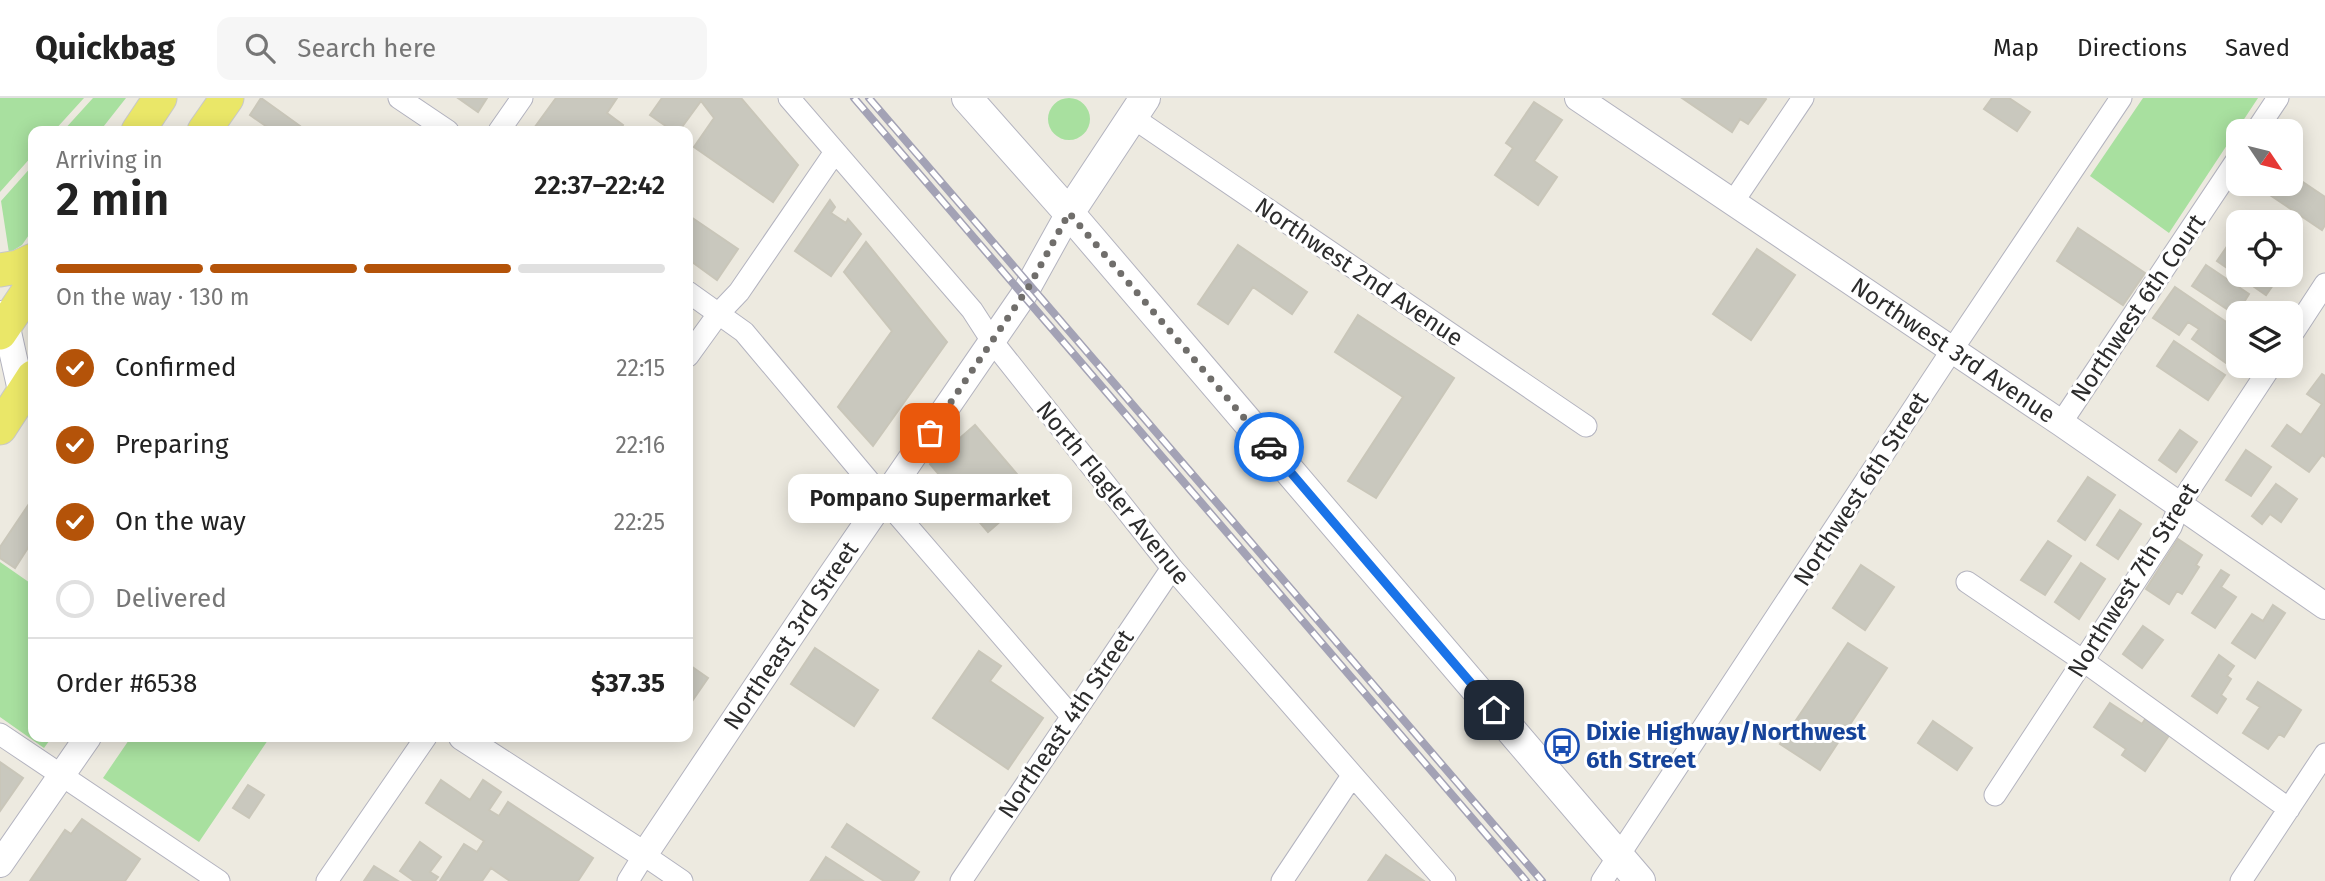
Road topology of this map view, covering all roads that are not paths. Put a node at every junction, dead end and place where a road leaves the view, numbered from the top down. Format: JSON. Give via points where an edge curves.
{"nodes":[{"id":1,"x":160,"y":98,"type":"edge"},
{"id":2,"x":227,"y":98,"type":"edge"},
{"id":3,"x":399,"y":98,"type":"edge"},
{"id":4,"x":522,"y":98,"type":"edge"},
{"id":5,"x":789,"y":98,"type":"edge"},
{"id":6,"x":967,"y":98,"type":"edge"},
{"id":7,"x":1578,"y":98,"type":"edge"},
{"id":8,"x":1803,"y":98,"type":"edge"},
{"id":9,"x":2121,"y":98,"type":"edge"},
{"id":10,"x":2278,"y":98,"type":"edge"},
{"id":11,"x":1139,"y":107,"type":"edge"},
{"id":12,"x":2264,"y":119,"type":"edge"},
{"id":13,"x":141,"y":126,"type":"edge"},
{"id":14,"x":207,"y":126,"type":"edge"},
{"id":15,"x":441,"y":126,"type":"edge"},
{"id":16,"x":502,"y":126,"type":"edge"},
{"id":17,"x":835,"y":152,"type":"junction"},
{"id":18,"x":2226,"y":176,"type":"edge"},
{"id":19,"x":1733,"y":202,"type":"junction"},
{"id":20,"x":1069,"y":213,"type":"junction"},
{"id":21,"x":28,"y":262,"type":"edge"},
{"id":22,"x":0,"y":270,"type":"edge"},
{"id":23,"x":2325,"y":284,"type":"edge"},
{"id":24,"x":28,"y":290,"type":"edge"},
{"id":25,"x":693,"y":295,"type":"edge"},
{"id":26,"x":719,"y":313,"type":"junction"},
{"id":27,"x":2303,"y":318,"type":"edge"},
{"id":28,"x":2,"y":323,"type":"edge"},
{"id":29,"x":992,"y":341,"type":"junction"},
{"id":30,"x":693,"y":349,"type":"edge"},
{"id":31,"x":1952,"y":350,"type":"junction"},
{"id":32,"x":0,"y":369,"type":"edge"},
{"id":33,"x":2263,"y":378,"type":"edge"},
{"id":34,"x":28,"y":391,"type":"edge"},
{"id":35,"x":28,"y":393,"type":"edge"},
{"id":36,"x":28,"y":395,"type":"edge"},
{"id":37,"x":2061,"y":423,"type":"junction"},
{"id":38,"x":1586,"y":426,"type":"dead end"},
{"id":39,"x":0,"y":428,"type":"edge"},
{"id":40,"x":884,"y":499,"type":"junction"},
{"id":41,"x":2180,"y":504,"type":"junction"},
{"id":42,"x":1172,"y":568,"type":"junction"},
{"id":43,"x":1967,"y":582,"type":"dead end"},
{"id":44,"x":2325,"y":606,"type":"edge"},
{"id":45,"x":2082,"y":660,"type":"junction"},
{"id":46,"x":1072,"y":717,"type":"junction"},
{"id":47,"x":0,"y":734,"type":"edge"},
{"id":48,"x":85,"y":742,"type":"edge"},
{"id":49,"x":423,"y":742,"type":"edge"},
{"id":50,"x":470,"y":742,"type":"edge"},
{"id":51,"x":2325,"y":754,"type":"edge"},
{"id":52,"x":61,"y":776,"type":"junction"},
{"id":53,"x":1352,"y":776,"type":"junction"},
{"id":54,"x":1995,"y":795,"type":"dead end"},
{"id":55,"x":2289,"y":809,"type":"junction"},
{"id":56,"x":644,"y":855,"type":"junction"},
{"id":57,"x":1619,"y":856,"type":"junction"},
{"id":58,"x":0,"y":864,"type":"edge"},
{"id":59,"x":219,"y":881,"type":"edge"},
{"id":60,"x":327,"y":881,"type":"edge"},
{"id":61,"x":628,"y":881,"type":"edge"},
{"id":62,"x":682,"y":881,"type":"edge"},
{"id":63,"x":961,"y":881,"type":"edge"},
{"id":64,"x":1282,"y":881,"type":"edge"},
{"id":65,"x":1445,"y":881,"type":"edge"},
{"id":66,"x":1602,"y":881,"type":"edge"},
{"id":67,"x":1640,"y":881,"type":"edge"},
{"id":68,"x":2241,"y":881,"type":"edge"}],
"edges":[{"from":1,"to":13,"type":"main road"},
{"from":2,"to":14,"type":"main road"},
{"from":3,"to":15,"type":"street"},
{"from":4,"to":16,"type":"street"},
{"from":5,"to":17,"type":"street","name":"North Flagler Avenue"},
{"from":6,"to":20,"type":"main road"},
{"from":7,"to":19,"type":"street","name":"Northwest 3rd Avenue"},
{"from":8,"to":19,"type":"street"},
{"from":9,"to":31,"type":"street","name":"Northwest 6th Street"},
{"from":10,"to":12,"type":"street"},
{"from":11,"to":20,"type":"main road"},
{"from":11,"to":38,"type":"street","name":"Northwest 2nd Avenue"},
{"from":17,"to":26,"type":"street","via":[[739,292]]},
{"from":17,"to":29,"type":"street","name":"North Flagler Avenue","via":[[972,310]]},
{"from":18,"to":37,"type":"street","name":"Northwest 6th Court"},
{"from":19,"to":31,"type":"street","name":"Northwest 3rd Avenue"},
{"from":20,"to":29,"type":"street","name":"Northeast 3rd Street","via":[[1030,285]]},
{"from":20,"to":57,"type":"main road"},
{"from":21,"to":22,"type":"main road"},
{"from":23,"to":27,"type":"street"},
{"from":24,"to":28,"type":"main road"},
{"from":25,"to":26,"type":"street"},
{"from":26,"to":30,"type":"street"},
{"from":26,"to":40,"type":"street","via":[[744,332]]},
{"from":28,"to":34,"type":"street"},
{"from":29,"to":40,"type":"street","name":"Northeast 3rd Street"},
{"from":29,"to":42,"type":"street","name":"North Flagler Avenue"},
{"from":31,"to":37,"type":"street","name":"Northwest 3rd Avenue"},
{"from":31,"to":57,"type":"street","name":"Northwest 6th Street"},
{"from":32,"to":35,"type":"street"},
{"from":33,"to":41,"type":"street","name":"Northwest 7th Street"},
{"from":36,"to":39,"type":"main road"},
{"from":37,"to":41,"type":"street","name":"Northwest 3rd Avenue"},
{"from":40,"to":46,"type":"street"},
{"from":40,"to":56,"type":"street","name":"Northeast 3rd Street"},
{"from":41,"to":44,"type":"street","name":"Northwest 3rd Avenue"},
{"from":41,"to":45,"type":"street","name":"Northwest 7th Street","via":[[2171,527]]},
{"from":42,"to":46,"type":"street","name":"Northeast 4th Street"},
{"from":42,"to":53,"type":"street","name":"North Flagler Avenue"},
{"from":43,"to":45,"type":"street"},
{"from":45,"to":54,"type":"street","name":"Northwest 7th Street"},
{"from":45,"to":55,"type":"street"},
{"from":46,"to":63,"type":"street","name":"Northeast 4th Street"},
{"from":47,"to":52,"type":"street"},
{"from":48,"to":52,"type":"street"},
{"from":49,"to":60,"type":"street"},
{"from":50,"to":56,"type":"street"},
{"from":51,"to":55,"type":"street"},
{"from":52,"to":58,"type":"street"},
{"from":52,"to":59,"type":"street"},
{"from":53,"to":64,"type":"street"},
{"from":53,"to":65,"type":"street","name":"North Flagler Avenue"},
{"from":55,"to":68,"type":"street"},
{"from":56,"to":61,"type":"street","name":"Northeast 3rd Street"},
{"from":56,"to":62,"type":"street"},
{"from":57,"to":66,"type":"street","name":"Northwest 6th Street"},
{"from":57,"to":67,"type":"main road"}]}
